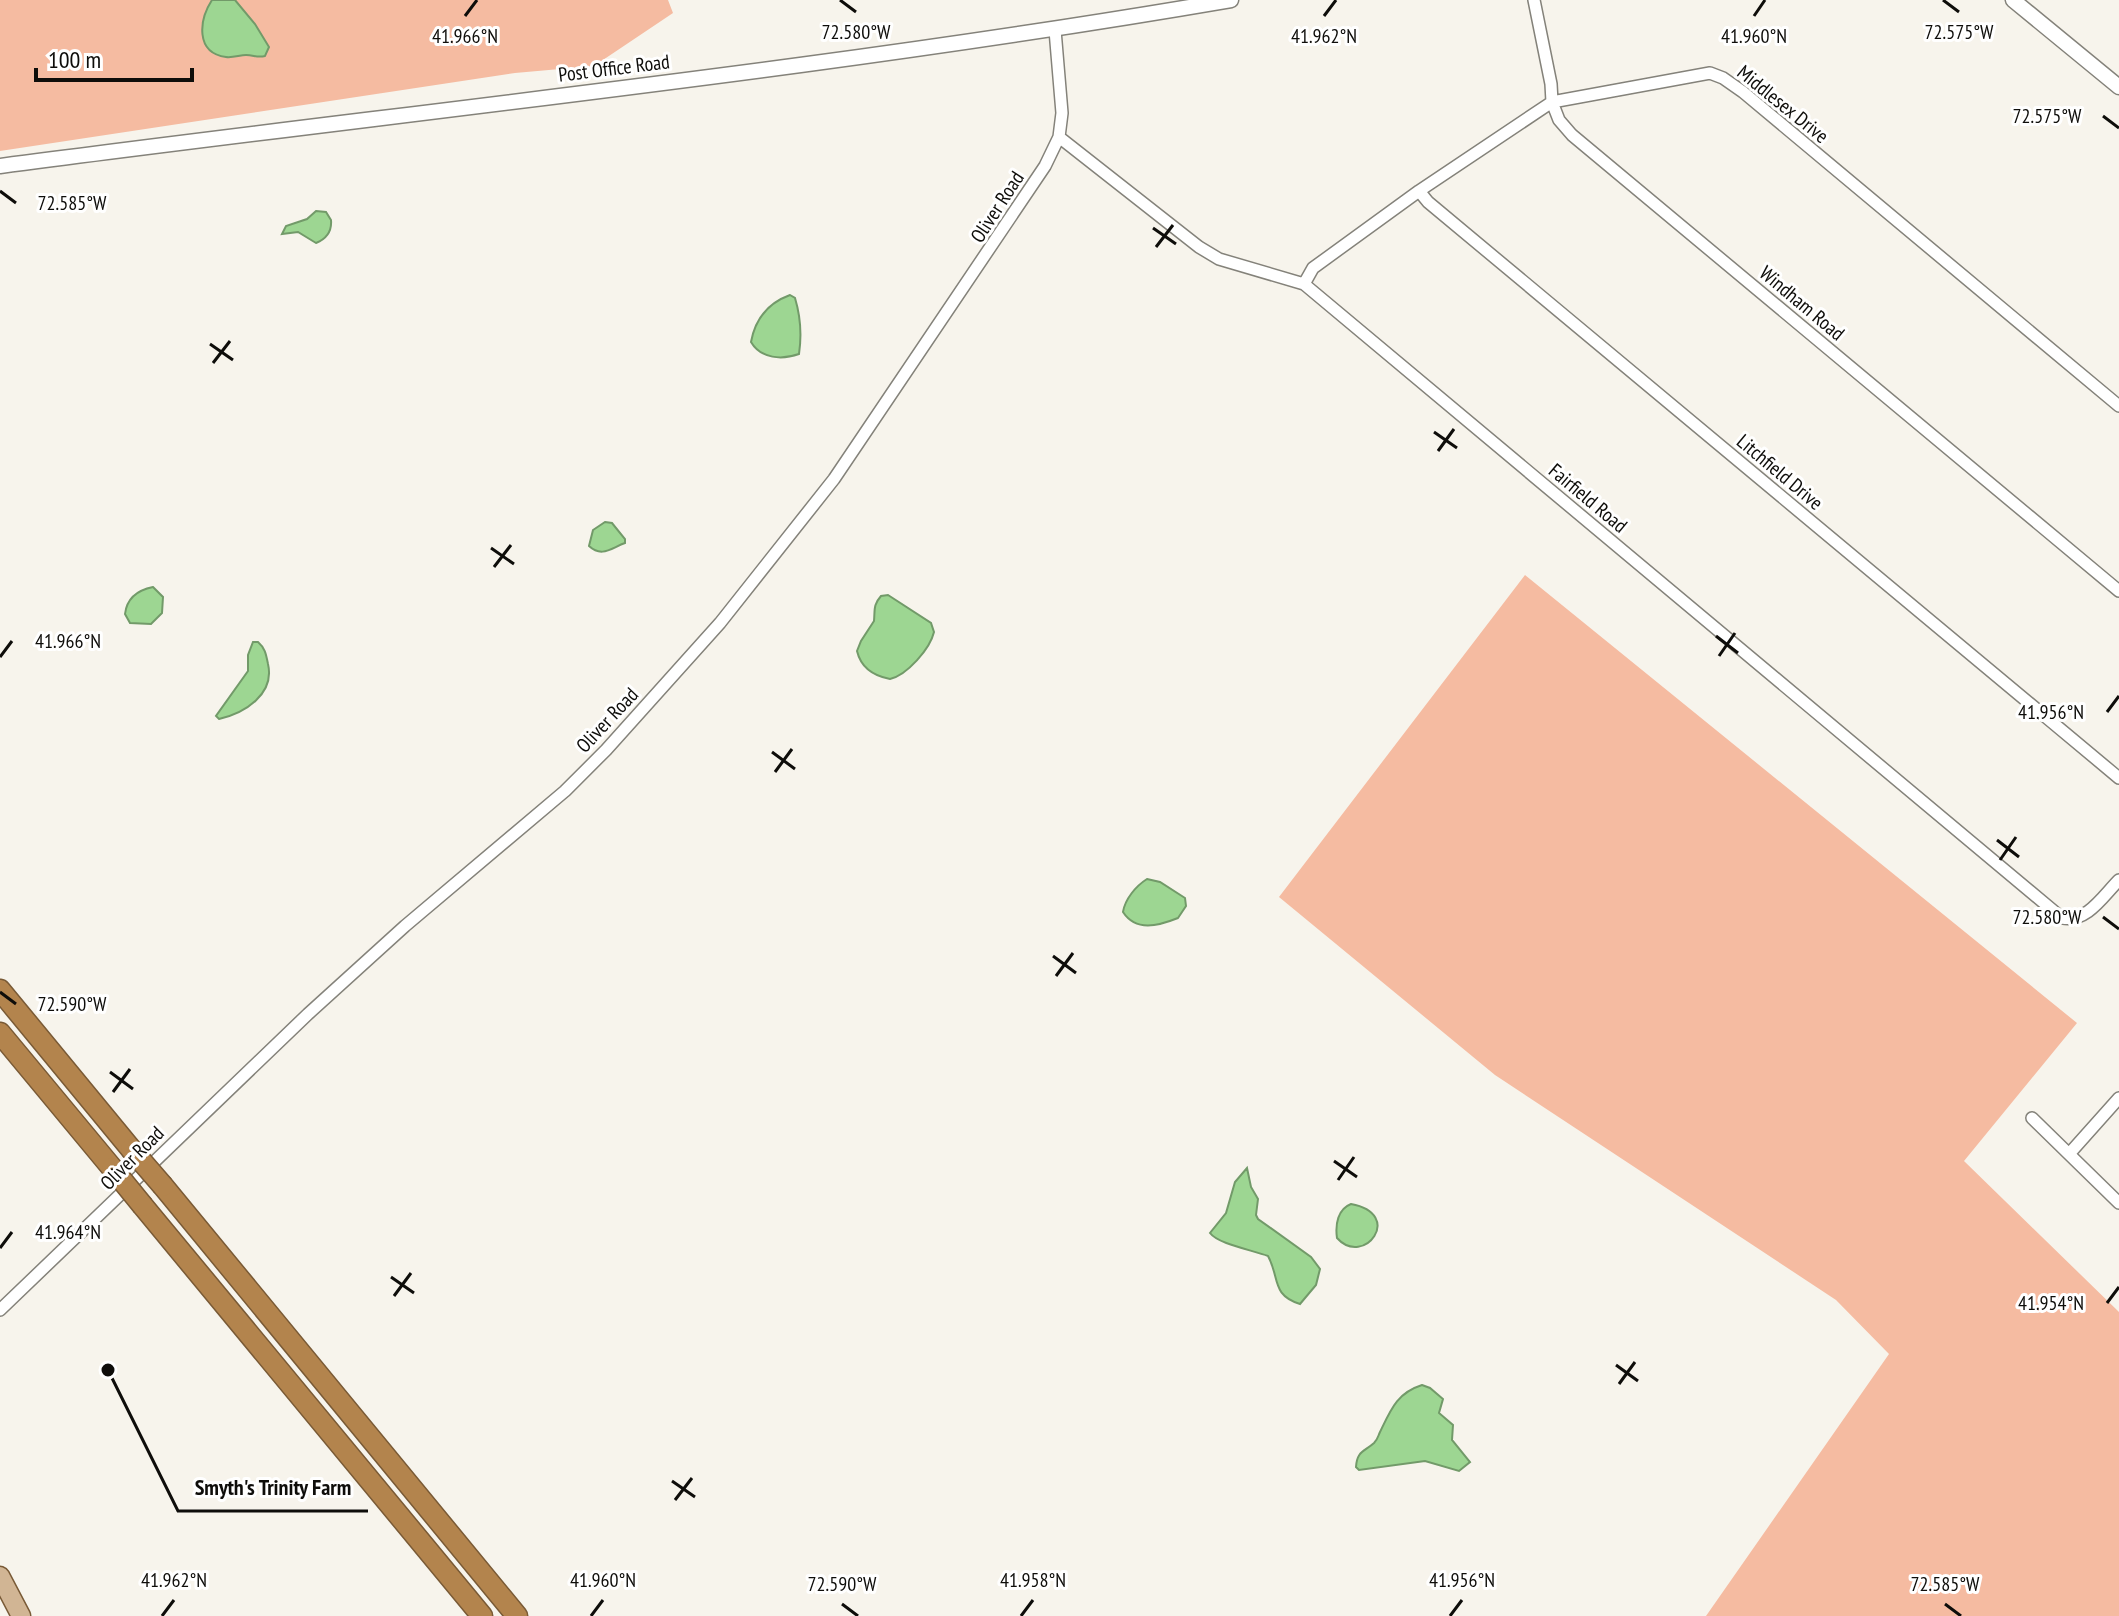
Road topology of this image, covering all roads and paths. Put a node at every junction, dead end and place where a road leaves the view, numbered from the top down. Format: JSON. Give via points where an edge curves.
{"nodes":[{"id":1,"x":1231,"y":0,"type":"edge"},
{"id":2,"x":1534,"y":0,"type":"edge"},
{"id":3,"x":2013,"y":0,"type":"edge"},
{"id":4,"x":1055,"y":30,"type":"junction"},
{"id":5,"x":2119,"y":87,"type":"edge"},
{"id":6,"x":1552,"y":102,"type":"junction"},
{"id":7,"x":1059,"y":137,"type":"junction"},
{"id":8,"x":0,"y":166,"type":"edge"},
{"id":9,"x":1419,"y":191,"type":"junction"},
{"id":10,"x":1304,"y":284,"type":"junction"},
{"id":11,"x":2119,"y":406,"type":"edge"},
{"id":12,"x":2119,"y":591,"type":"edge"},
{"id":13,"x":2119,"y":778,"type":"edge"},
{"id":14,"x":2119,"y":880,"type":"edge"},
{"id":15,"x":0,"y":990,"type":"edge"},
{"id":16,"x":0,"y":1033,"type":"edge"},
{"id":17,"x":2119,"y":1098,"type":"edge"},
{"id":18,"x":2032,"y":1118,"type":"dead end"},
{"id":19,"x":2069,"y":1154,"type":"junction"},
{"id":20,"x":2119,"y":1203,"type":"edge"},
{"id":21,"x":0,"y":1310,"type":"edge"},
{"id":22,"x":0,"y":1576,"type":"edge"},
{"id":23,"x":21,"y":1616,"type":"edge"},
{"id":24,"x":482,"y":1616,"type":"edge"},
{"id":25,"x":517,"y":1616,"type":"edge"}],
"edges":[{"from":1,"to":4,"type":"street","name":"Post Office Road"},
{"from":2,"to":6,"type":"street","name":"Windham Road"},
{"from":3,"to":5,"type":"street"},
{"from":4,"to":7,"type":"street","name":"Oliver Road","via":[[1062,91]]},
{"from":4,"to":8,"type":"street","name":"Post Office Road"},
{"from":6,"to":9,"type":"street","name":"Middlesex Drive"},
{"from":6,"to":11,"type":"street","name":"Middlesex Drive","via":[[1710,73],[1723,78]]},
{"from":6,"to":12,"type":"street","name":"Windham Road","via":[[1572,135]]},
{"from":7,"to":10,"type":"street","name":"Fairfield Road","via":[[1199,247],[1219,259]]},
{"from":7,"to":21,"type":"street","name":"Oliver Road","via":[[1030,189],[834,479],[720,623],[606,750],[308,1014]]},
{"from":9,"to":10,"type":"street","name":"Middlesex Drive","via":[[1313,268]]},
{"from":9,"to":13,"type":"street","name":"Litchfield Drive"},
{"from":10,"to":14,"type":"street","name":"Fairfield Road","via":[[2062,918],[2074,920],[2086,913]]},
{"from":15,"to":25,"type":"highway","bridge":true},
{"from":16,"to":24,"type":"highway","bridge":true},
{"from":17,"to":19,"type":"street"},
{"from":18,"to":19,"type":"street"},
{"from":19,"to":20,"type":"street"},
{"from":22,"to":23,"type":"main road"}]}
